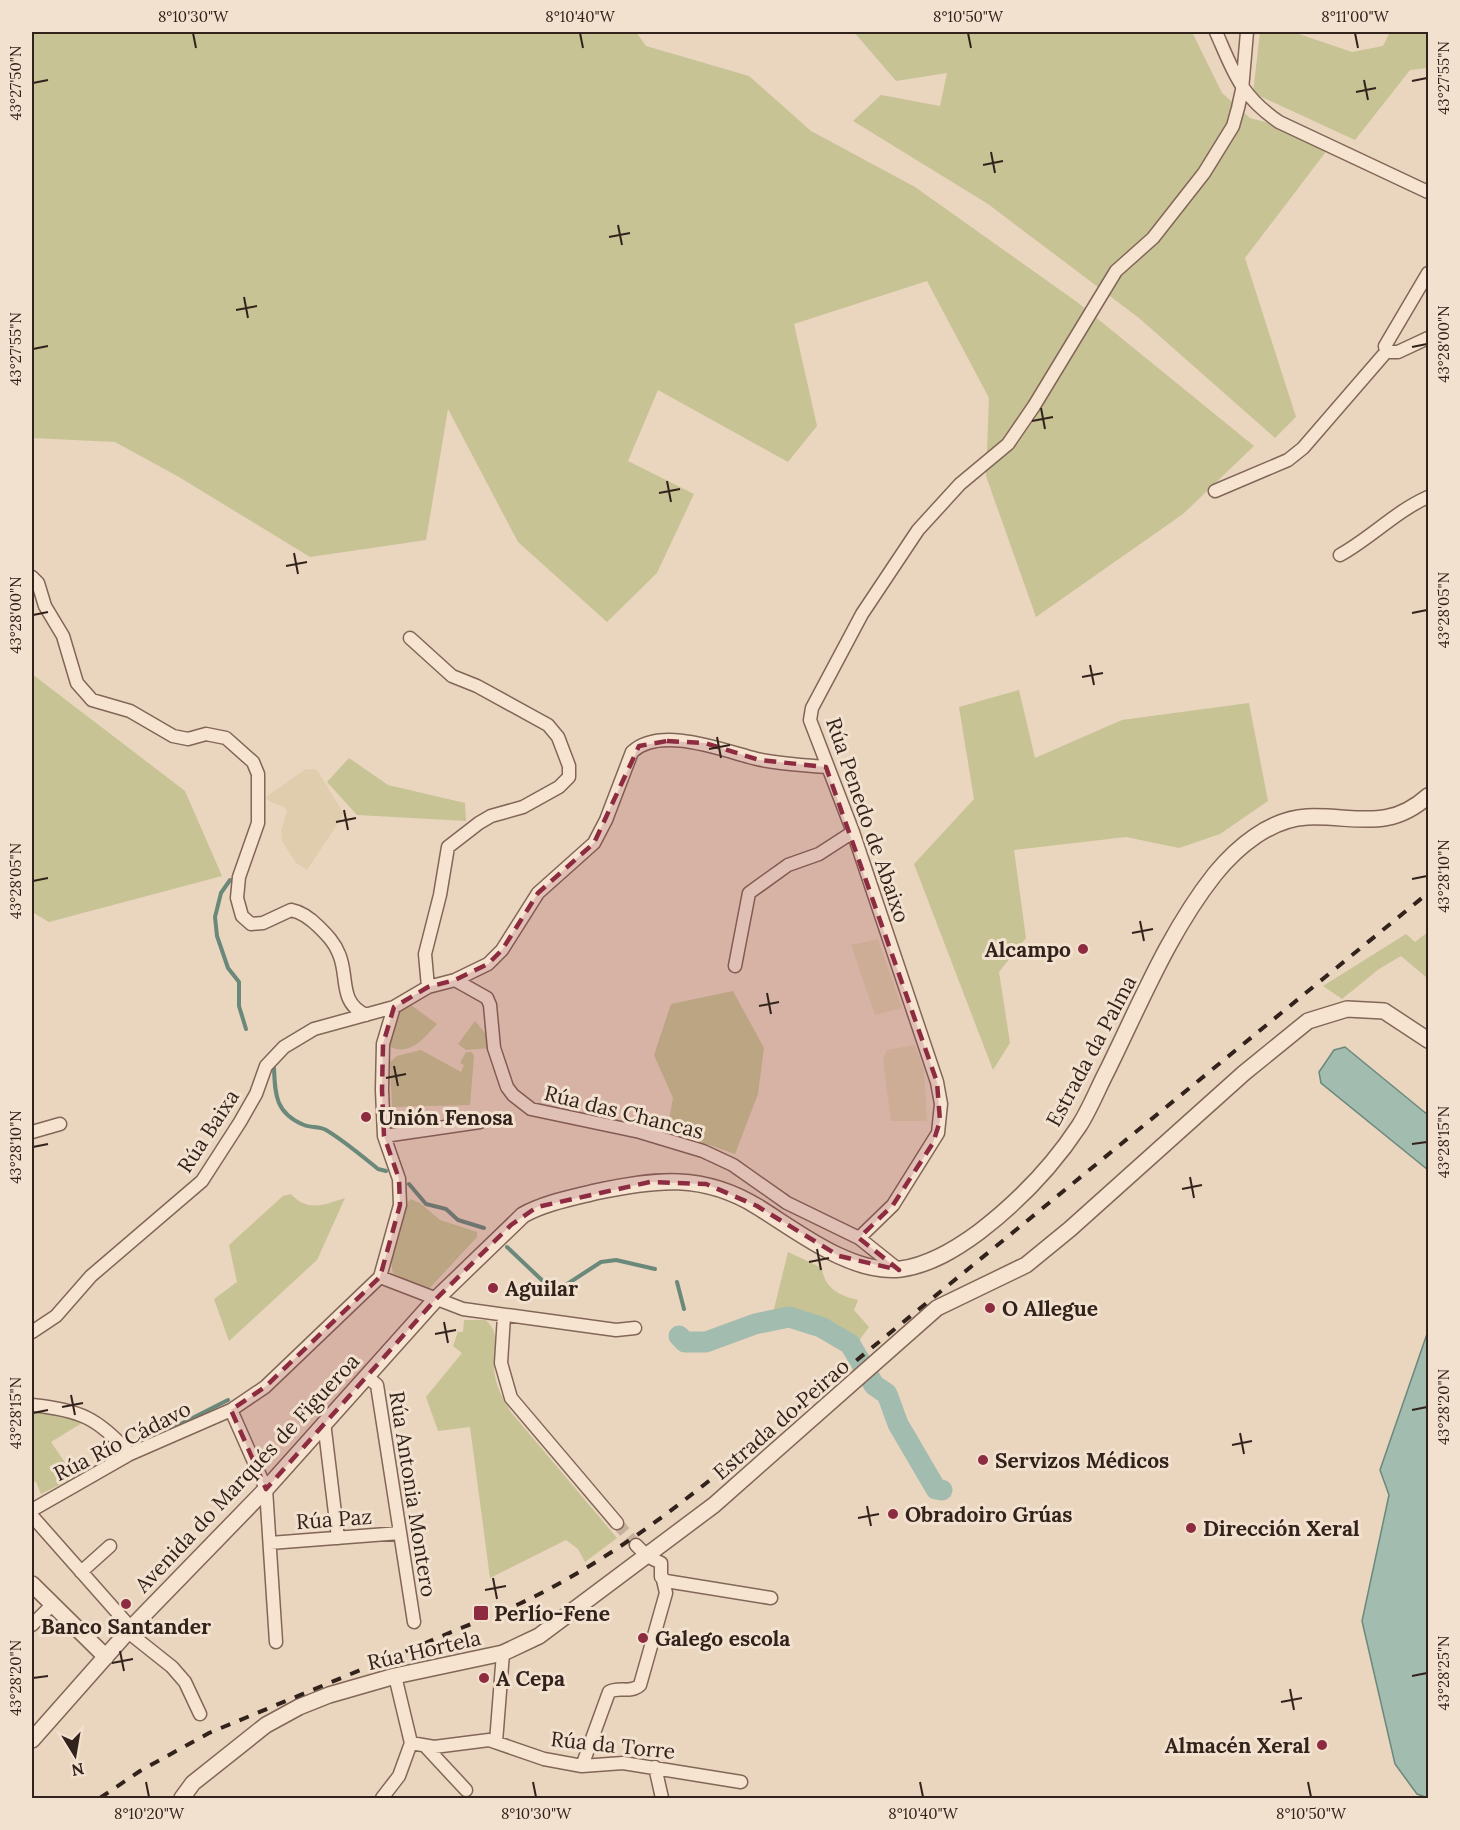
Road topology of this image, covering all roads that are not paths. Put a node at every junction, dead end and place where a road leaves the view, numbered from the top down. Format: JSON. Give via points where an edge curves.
{"nodes":[{"id":1,"x":1216,"y":32,"type":"edge"},
{"id":2,"x":1247,"y":32,"type":"edge"},
{"id":3,"x":1242,"y":90,"type":"junction"},
{"id":4,"x":1428,"y":192,"type":"edge"},
{"id":5,"x":1428,"y":273,"type":"edge"},
{"id":6,"x":1428,"y":338,"type":"edge"},
{"id":7,"x":1386,"y":352,"type":"junction"},
{"id":8,"x":1215,"y":491,"type":"dead end"},
{"id":9,"x":1428,"y":497,"type":"edge"},
{"id":10,"x":1340,"y":555,"type":"dead end"},
{"id":11,"x":32,"y":577,"type":"edge"},
{"id":12,"x":410,"y":638,"type":"dead end"},
{"id":13,"x":826,"y":767,"type":"junction"},
{"id":14,"x":1428,"y":796,"type":"edge"},
{"id":15,"x":853,"y":832,"type":"junction"},
{"id":16,"x":735,"y":966,"type":"dead end"},
{"id":17,"x":455,"y":981,"type":"junction"},
{"id":18,"x":428,"y":987,"type":"junction"},
{"id":19,"x":394,"y":1007,"type":"junction"},
{"id":20,"x":366,"y":1015,"type":"junction"},
{"id":21,"x":1428,"y":1040,"type":"edge"},
{"id":22,"x":480,"y":1122,"type":"dead end"},
{"id":23,"x":60,"y":1124,"type":"dead end"},
{"id":24,"x":32,"y":1132,"type":"edge"},
{"id":25,"x":384,"y":1136,"type":"junction"},
{"id":26,"x":498,"y":1238,"type":"joint"},
{"id":27,"x":859,"y":1238,"type":"junction"},
{"id":28,"x":899,"y":1270,"type":"junction"},
{"id":29,"x":380,"y":1277,"type":"junction"},
{"id":30,"x":436,"y":1299,"type":"junction"},
{"id":31,"x":504,"y":1316,"type":"junction"},
{"id":32,"x":635,"y":1328,"type":"dead end"},
{"id":33,"x":32,"y":1332,"type":"edge"},
{"id":34,"x":366,"y":1376,"type":"junction"},
{"id":35,"x":32,"y":1405,"type":"edge"},
{"id":36,"x":231,"y":1410,"type":"junction"},
{"id":37,"x":324,"y":1422,"type":"junction"},
{"id":38,"x":130,"y":1454,"type":"junction"},
{"id":39,"x":266,"y":1489,"type":"junction"},
{"id":40,"x":32,"y":1509,"type":"edge"},
{"id":41,"x":32,"y":1516,"type":"edge"},
{"id":42,"x":617,"y":1523,"type":"tunnel mouth"},
{"id":43,"x":400,"y":1533,"type":"junction"},
{"id":44,"x":338,"y":1538,"type":"junction"},
{"id":45,"x":270,"y":1544,"type":"junction"},
{"id":46,"x":636,"y":1545,"type":"tunnel mouth"},
{"id":47,"x":110,"y":1546,"type":"dead end"},
{"id":48,"x":647,"y":1557,"type":"junction"},
{"id":49,"x":81,"y":1572,"type":"junction"},
{"id":50,"x":663,"y":1580,"type":"junction"},
{"id":51,"x":32,"y":1584,"type":"edge"},
{"id":52,"x":771,"y":1598,"type":"dead end"},
{"id":53,"x":52,"y":1605,"type":"junction"},
{"id":54,"x":414,"y":1622,"type":"dead end"},
{"id":55,"x":32,"y":1625,"type":"edge"},
{"id":56,"x":130,"y":1630,"type":"junction"},
{"id":57,"x":276,"y":1642,"type":"dead end"},
{"id":58,"x":503,"y":1653,"type":"junction"},
{"id":59,"x":106,"y":1657,"type":"junction"},
{"id":60,"x":395,"y":1676,"type":"junction"},
{"id":61,"x":200,"y":1714,"type":"dead end"},
{"id":62,"x":32,"y":1740,"type":"edge"},
{"id":63,"x":496,"y":1742,"type":"junction"},
{"id":64,"x":411,"y":1743,"type":"junction"},
{"id":65,"x":426,"y":1747,"type":"junction"},
{"id":66,"x":582,"y":1766,"type":"junction"},
{"id":67,"x":655,"y":1767,"type":"junction"},
{"id":68,"x":741,"y":1782,"type":"dead end"},
{"id":69,"x":466,"y":1790,"type":"dead end"},
{"id":70,"x":182,"y":1798,"type":"edge"},
{"id":71,"x":382,"y":1798,"type":"edge"},
{"id":72,"x":662,"y":1798,"type":"edge"}],
"edges":[{"from":1,"to":3,"type":"street"},
{"from":2,"to":3,"type":"street","name":"Rúa Penedo de Abaixo"},
{"from":3,"to":4,"type":"street","via":[[1279,122]]},
{"from":3,"to":13,"type":"street","name":"Rúa Penedo de Abaixo","via":[[1233,126],[1204,172],[1153,238],[1116,271],[1021,427],[1008,444],[932,512],[862,614],[812,708],[810,720]]},
{"from":5,"to":7,"type":"street","via":[[1384,346]]},
{"from":6,"to":7,"type":"street","via":[[1398,352]]},
{"from":7,"to":8,"type":"street","via":[[1303,448],[1288,460]]},
{"from":9,"to":10,"type":"street"},
{"from":11,"to":20,"type":"street","via":[[63,636],[76,684],[92,700],[130,711],[173,736],[206,734],[226,738],[253,762],[258,774],[258,823],[239,876],[237,898],[242,916],[251,924],[263,923],[291,910],[314,923],[331,939],[340,955],[346,998],[355,1010]]},
{"from":12,"to":18,"type":"street","via":[[452,676],[548,725],[558,737],[569,766],[568,777],[560,787],[523,807],[491,816],[448,847],[426,954]]},
{"from":13,"to":15,"type":"street","name":"Rúa Penedo de Abaixo"},
{"from":13,"to":17,"type":"street","via":[[759,759],[705,744],[667,741],[639,746],[632,752],[594,843],[538,892],[502,950],[488,964]]},
{"from":14,"to":28,"type":"street","name":"Estrada da Palma","via":[[1414,808],[1386,819],[1305,817],[1285,822],[1247,842],[1230,857],[1194,903],[1080,1125],[1045,1172],[1003,1213],[955,1250]]},
{"from":15,"to":16,"type":"street","via":[[819,854],[788,865],[749,893]]},
{"from":15,"to":27,"type":"street","name":"Rúa Penedo de Abaixo","via":[[941,1104],[933,1143],[893,1205]]},
{"from":17,"to":18,"type":"street"},
{"from":17,"to":27,"type":"street","name":"Rúa das Chancas","via":[[487,998],[494,1048],[507,1087],[531,1109],[640,1132],[703,1151],[733,1165],[787,1203]]},
{"from":18,"to":19,"type":"street","name":"Rúa Baixa"},
{"from":19,"to":20,"type":"street","name":"Rúa Baixa"},
{"from":19,"to":25,"type":"street","via":[[383,1044]]},
{"from":20,"to":33,"type":"street","name":"Rúa Baixa","via":[[314,1029],[284,1047],[266,1066],[256,1094],[202,1181],[91,1276],[56,1316]]},
{"from":21,"to":48,"type":"street","name":"Estrada do Peirao","via":[[1384,1011],[1347,1009],[1308,1021],[1026,1265],[937,1308],[714,1505]]},
{"from":22,"to":25,"type":"street"},
{"from":23,"to":24,"type":"street"},
{"from":25,"to":29,"type":"street","via":[[399,1179],[400,1205]]},
{"from":26,"to":28,"type":"street","name":"Estrada da Palma","via":[[537,1207],[629,1185],[676,1180],[728,1191],[839,1256]]},
{"from":26,"to":30,"type":"street","name":"Avenida do Marqués de Figueroa"},
{"from":27,"to":28,"type":"street","name":"Rúa das Chancas"},
{"from":29,"to":30,"type":"street"},
{"from":29,"to":36,"type":"street","name":"Rúa Río Cádavo","via":[[265,1387]]},
{"from":30,"to":31,"type":"street","via":[[463,1309]]},
{"from":30,"to":34,"type":"street","name":"Avenida do Marqués de Figueroa"},
{"from":31,"to":32,"type":"street","via":[[616,1330]]},
{"from":31,"to":42,"type":"street","via":[[501,1364],[511,1398]]},
{"from":34,"to":37,"type":"street","name":"Avenida do Marqués de Figueroa"},
{"from":34,"to":43,"type":"street","name":"Rúa Antonia Montero","via":[[377,1385]]},
{"from":35,"to":38,"type":"street","via":[[81,1414],[108,1430]]},
{"from":36,"to":38,"type":"street","name":"Rúa Río Cádavo"},
{"from":36,"to":39,"type":"street"},
{"from":37,"to":39,"type":"street","name":"Avenida do Marqués de Figueroa"},
{"from":37,"to":44,"type":"street"},
{"from":38,"to":40,"type":"street","name":"Rúa Río Cádavo"},
{"from":39,"to":45,"type":"street"},
{"from":39,"to":56,"type":"street","name":"Avenida do Marqués de Figueroa"},
{"from":41,"to":49,"type":"street"},
{"from":43,"to":44,"type":"street","name":"Rúa Paz"},
{"from":43,"to":54,"type":"street","name":"Rúa Antonia Montero"},
{"from":44,"to":45,"type":"street","name":"Rúa Paz"},
{"from":45,"to":57,"type":"street"},
{"from":46,"to":48,"type":"street"},
{"from":47,"to":49,"type":"street"},
{"from":48,"to":50,"type":"street","via":[[661,1563]]},
{"from":48,"to":58,"type":"street","name":"Rúa Hortela","via":[[539,1636]]},
{"from":49,"to":56,"type":"street"},
{"from":50,"to":52,"type":"street"},
{"from":50,"to":66,"type":"street","via":[[666,1593],[640,1685],[609,1692]]},
{"from":51,"to":53,"type":"street"},
{"from":53,"to":55,"type":"street"},
{"from":53,"to":59,"type":"street"},
{"from":56,"to":59,"type":"street","name":"Avenida do Marqués de Figueroa"},
{"from":56,"to":61,"type":"street","via":[[172,1666],[185,1682]]},
{"from":58,"to":60,"type":"street","name":"Rúa Hortela"},
{"from":58,"to":63,"type":"street"},
{"from":59,"to":62,"type":"street","name":"Avenida do Marqués de Figueroa"},
{"from":60,"to":64,"type":"street"},
{"from":60,"to":70,"type":"street","name":"Rúa Hortela","via":[[329,1695],[266,1725],[193,1784]]},
{"from":63,"to":65,"type":"street","name":"Rúa da Torre","via":[[480,1740]]},
{"from":63,"to":66,"type":"street","name":"Rúa da Torre","via":[[544,1759]]},
{"from":64,"to":65,"type":"street","name":"Rúa da Torre"},
{"from":64,"to":71,"type":"street","via":[[399,1776]]},
{"from":65,"to":69,"type":"street"},
{"from":66,"to":67,"type":"street","name":"Rúa da Torre","via":[[623,1763]]},
{"from":67,"to":68,"type":"street","name":"Rúa da Torre"},
{"from":67,"to":72,"type":"street"}]}
